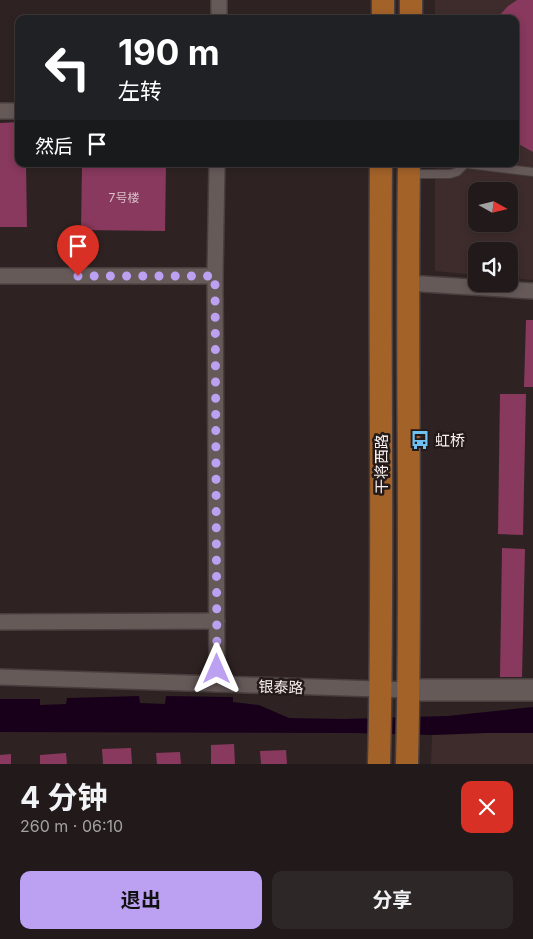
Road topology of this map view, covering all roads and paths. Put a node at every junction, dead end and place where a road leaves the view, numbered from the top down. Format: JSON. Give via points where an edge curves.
{"nodes":[{"id":1,"x":219,"y":0,"type":"edge"},
{"id":2,"x":383,"y":0,"type":"edge"},
{"id":3,"x":411,"y":0,"type":"edge"},
{"id":4,"x":219,"y":15,"type":"edge"},
{"id":5,"x":383,"y":15,"type":"edge"},
{"id":6,"x":411,"y":15,"type":"edge"},
{"id":7,"x":0,"y":110,"type":"edge"},
{"id":8,"x":15,"y":111,"type":"edge"},
{"id":9,"x":217,"y":167,"type":"edge"},
{"id":10,"x":381,"y":167,"type":"edge"},
{"id":11,"x":463,"y":167,"type":"edge"},
{"id":12,"x":491,"y":167,"type":"edge"},
{"id":13,"x":409,"y":169,"type":"edge"},
{"id":14,"x":533,"y":172,"type":"edge"},
{"id":15,"x":0,"y":276,"type":"edge"},
{"id":16,"x":215,"y":276,"type":"junction"},
{"id":17,"x":407,"y":284,"type":"junction"},
{"id":18,"x":533,"y":291,"type":"edge"},
{"id":19,"x":217,"y":621,"type":"junction"},
{"id":20,"x":0,"y":622,"type":"edge"},
{"id":21,"x":0,"y":677,"type":"edge"},
{"id":22,"x":217,"y":684,"type":"junction"},
{"id":23,"x":533,"y":690,"type":"edge"},
{"id":24,"x":381,"y":700,"type":"junction"},
{"id":25,"x":409,"y":701,"type":"junction"},
{"id":26,"x":380,"y":764,"type":"edge"},
{"id":27,"x":408,"y":764,"type":"edge"}],
"edges":[{"from":1,"to":4,"type":"street"},
{"from":2,"to":5,"type":"main road"},
{"from":3,"to":6,"type":"main road"},
{"from":7,"to":8,"type":"street"},
{"from":9,"to":16,"type":"street"},
{"from":10,"to":24,"type":"main road","name":"干将西路"},
{"from":11,"to":13,"type":"lane","via":[[450,174]]},
{"from":12,"to":14,"type":"lane"},
{"from":13,"to":17,"type":"main road","name":"干将西路"},
{"from":15,"to":16,"type":"street"},
{"from":16,"to":19,"type":"street"},
{"from":17,"to":18,"type":"street"},
{"from":17,"to":25,"type":"main road","name":"干将西路"},
{"from":19,"to":20,"type":"street"},
{"from":19,"to":22,"type":"street"},
{"from":21,"to":22,"type":"street","name":"银泰路"},
{"from":22,"to":24,"type":"street","name":"银泰路"},
{"from":23,"to":25,"type":"street","name":"银泰路"},
{"from":24,"to":25,"type":"street","name":"银泰路"},
{"from":24,"to":26,"type":"main road","name":"干将西路"},
{"from":25,"to":27,"type":"main road","name":"干将西路"}]}
